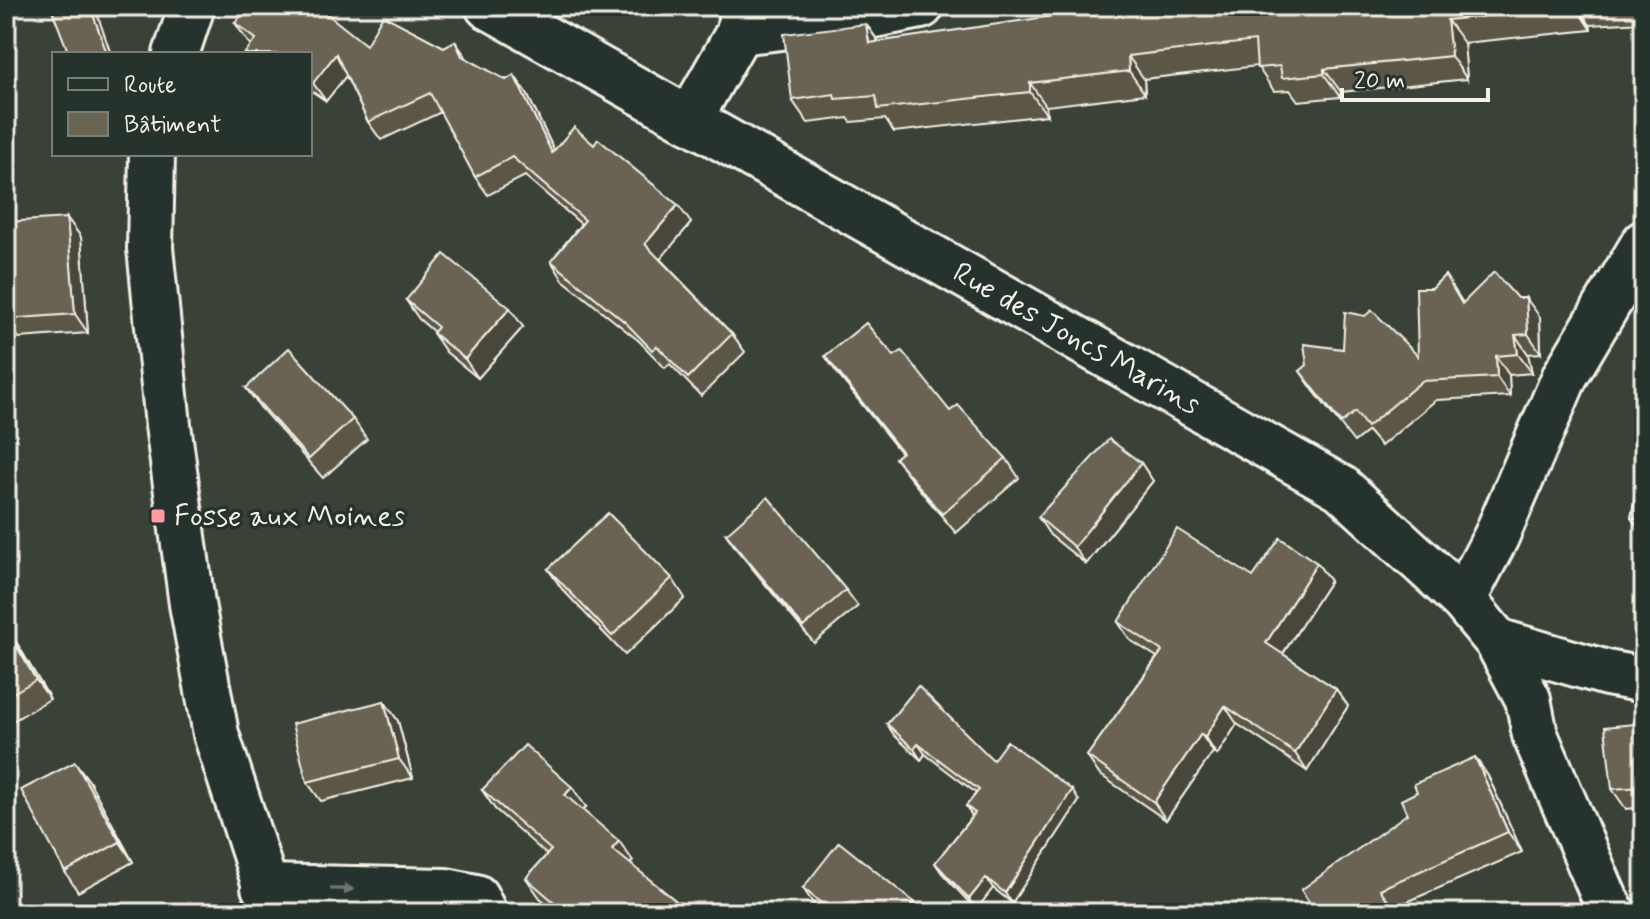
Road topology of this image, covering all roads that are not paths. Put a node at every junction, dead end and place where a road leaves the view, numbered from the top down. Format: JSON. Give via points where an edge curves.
{"nodes":[{"id":1,"x":192,"y":6,"type":"edge"},
{"id":2,"x":488,"y":6,"type":"edge"},
{"id":3,"x":921,"y":6,"type":"edge"},
{"id":4,"x":741,"y":19,"type":"edge"},
{"id":5,"x":177,"y":52,"type":"edge"},
{"id":6,"x":689,"y":120,"type":"junction"},
{"id":7,"x":152,"y":156,"type":"edge"},
{"id":8,"x":1644,"y":243,"type":"edge"},
{"id":9,"x":1463,"y":600,"type":"junction"},
{"id":10,"x":1497,"y":641,"type":"junction"},
{"id":11,"x":1644,"y":680,"type":"edge"},
{"id":12,"x":269,"y":900,"type":"edge"},
{"id":13,"x":484,"y":913,"type":"edge"},
{"id":14,"x":1613,"y":913,"type":"edge"}],
"edges":[{"from":1,"to":5,"type":"street"},
{"from":2,"to":6,"type":"street","name":"Rue des Joncs Marins"},
{"from":3,"to":4,"type":"street","via":[[864,17]]},
{"from":4,"to":6,"type":"street"},
{"from":6,"to":9,"type":"street","name":"Rue des Joncs Marins","via":[[1341,488]]},
{"from":7,"to":12,"type":"street","via":[[150,248],[192,604],[216,734]]},
{"from":8,"to":9,"type":"street","via":[[1565,376]]},
{"from":9,"to":10,"type":"street","name":"Rue des Joncs Marins"},
{"from":10,"to":11,"type":"street"},
{"from":10,"to":14,"type":"street","name":"Rue des Joncs Marins","via":[[1528,699],[1535,735]]},
{"from":12,"to":13,"type":"street","one_way":true,"via":[[446,891],[476,897]]}]}
